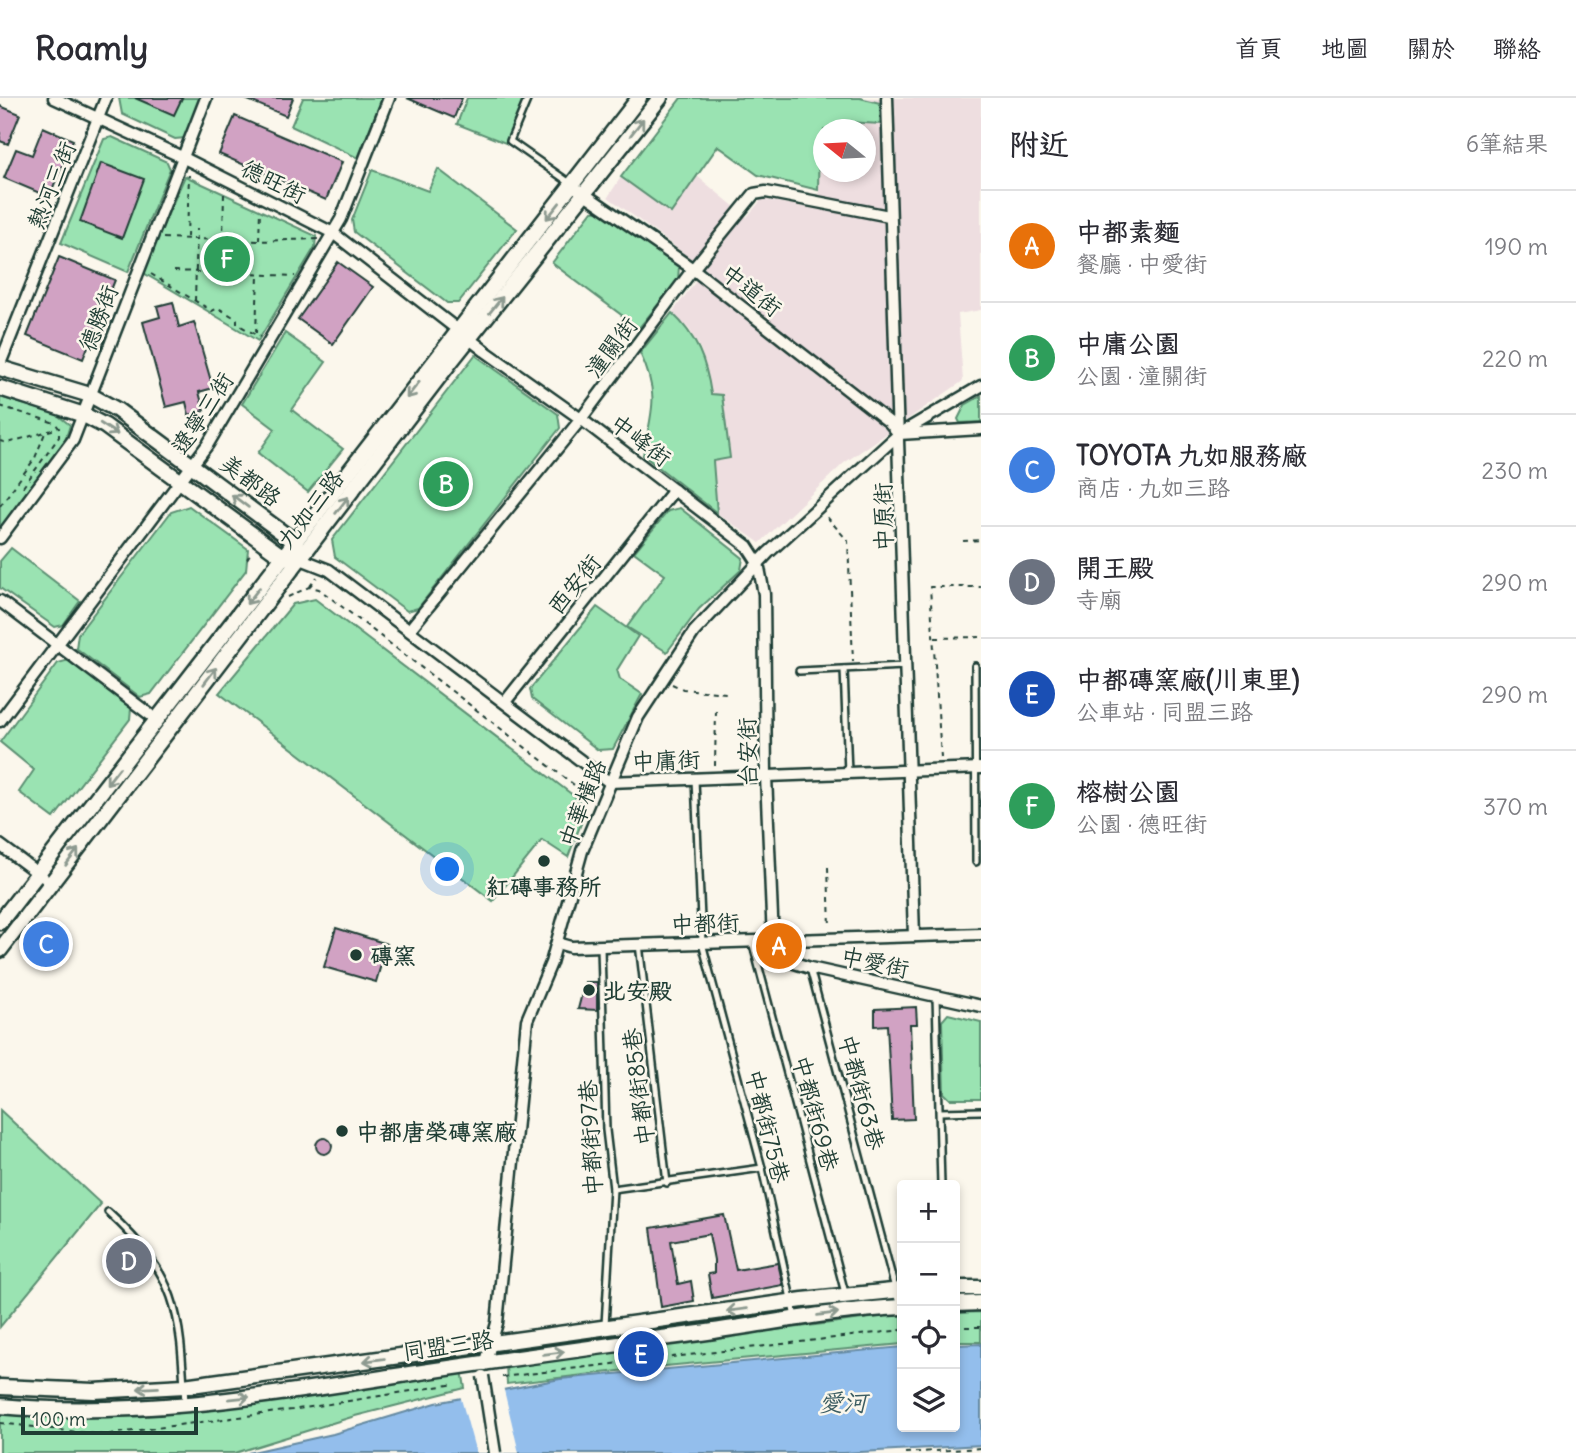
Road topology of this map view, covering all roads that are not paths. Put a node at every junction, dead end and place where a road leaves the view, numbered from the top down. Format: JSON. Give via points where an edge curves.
{"nodes":[{"id":1,"x":54,"y":98,"type":"edge"},
{"id":2,"x":106,"y":98,"type":"edge"},
{"id":3,"x":206,"y":98,"type":"edge"},
{"id":4,"x":389,"y":98,"type":"edge"},
{"id":5,"x":528,"y":98,"type":"edge"},
{"id":6,"x":639,"y":98,"type":"edge"},
{"id":7,"x":660,"y":98,"type":"edge"},
{"id":8,"x":887,"y":98,"type":"edge"},
{"id":9,"x":98,"y":117,"type":"junction"},
{"id":10,"x":182,"y":157,"type":"junction"},
{"id":11,"x":579,"y":190,"type":"junction"},
{"id":12,"x":889,"y":216,"type":"junction"},
{"id":13,"x":333,"y":233,"type":"junction"},
{"id":14,"x":693,"y":269,"type":"junction"},
{"id":15,"x":464,"y":335,"type":"junction"},
{"id":16,"x":0,"y":366,"type":"edge"},
{"id":17,"x":981,"y":386,"type":"edge"},
{"id":18,"x":0,"y":387,"type":"edge"},
{"id":19,"x":90,"y":395,"type":"junction"},
{"id":20,"x":84,"y":415,"type":"junction"},
{"id":21,"x":581,"y":419,"type":"junction"},
{"id":22,"x":981,"y":429,"type":"edge"},
{"id":23,"x":899,"y":434,"type":"junction"},
{"id":24,"x":193,"y":465,"type":"junction"},
{"id":25,"x":181,"y":481,"type":"junction"},
{"id":26,"x":674,"y":490,"type":"junction"},
{"id":27,"x":0,"y":538,"type":"edge"},
{"id":28,"x":295,"y":542,"type":"junction"},
{"id":29,"x":283,"y":557,"type":"junction"},
{"id":30,"x":301,"y":559,"type":"junction"},
{"id":31,"x":758,"y":564,"type":"junction"},
{"id":32,"x":0,"y":601,"type":"edge"},
{"id":33,"x":410,"y":629,"type":"junction"},
{"id":34,"x":58,"y":645,"type":"junction"},
{"id":35,"x":905,"y":666,"type":"junction"},
{"id":36,"x":975,"y":666,"type":"dead end"},
{"id":37,"x":844,"y":669,"type":"junction"},
{"id":38,"x":799,"y":671,"type":"dead end"},
{"id":39,"x":505,"y":702,"type":"junction"},
{"id":40,"x":157,"y":720,"type":"junction"},
{"id":41,"x":0,"y":721,"type":"edge"},
{"id":42,"x":979,"y":768,"type":"edge"},
{"id":43,"x":908,"y":771,"type":"junction"},
{"id":44,"x":848,"y":773,"type":"junction"},
{"id":45,"x":766,"y":776,"type":"junction"},
{"id":46,"x":695,"y":779,"type":"junction"},
{"id":47,"x":609,"y":782,"type":"junction"},
{"id":48,"x":0,"y":845,"type":"edge"},
{"id":49,"x":976,"y":862,"type":"dead end"},
{"id":50,"x":38,"y":873,"type":"junction"},
{"id":51,"x":51,"y":883,"type":"junction"},
{"id":52,"x":0,"y":922,"type":"edge"},
{"id":53,"x":981,"y":934,"type":"edge"},
{"id":54,"x":914,"y":936,"type":"junction"},
{"id":55,"x":773,"y":940,"type":"junction"},
{"id":56,"x":752,"y":941,"type":"junction"},
{"id":57,"x":557,"y":943,"type":"junction"},
{"id":58,"x":702,"y":943,"type":"junction"},
{"id":59,"x":639,"y":944,"type":"junction"},
{"id":60,"x":601,"y":946,"type":"junction"},
{"id":61,"x":0,"y":950,"type":"edge"},
{"id":62,"x":810,"y":968,"type":"junction"},
{"id":63,"x":936,"y":995,"type":"junction"},
{"id":64,"x":981,"y":1006,"type":"edge"},
{"id":65,"x":981,"y":1111,"type":"edge"},
{"id":66,"x":940,"y":1112,"type":"junction"},
{"id":67,"x":762,"y":1168,"type":"junction"},
{"id":68,"x":941,"y":1180,"type":"edge"},
{"id":69,"x":667,"y":1183,"type":"junction"},
{"id":70,"x":613,"y":1189,"type":"junction"},
{"id":71,"x":108,"y":1212,"type":"dead end"},
{"id":72,"x":897,"y":1279,"type":"edge"},
{"id":73,"x":960,"y":1288,"type":"edge"},
{"id":74,"x":981,"y":1288,"type":"edge"},
{"id":75,"x":897,"y":1290,"type":"edge"},
{"id":76,"x":846,"y":1295,"type":"junction"},
{"id":77,"x":792,"y":1302,"type":"junction"},
{"id":78,"x":981,"y":1303,"type":"edge"},
{"id":79,"x":960,"y":1304,"type":"edge"},
{"id":80,"x":897,"y":1307,"type":"edge"},
{"id":81,"x":795,"y":1319,"type":"junction"},
{"id":82,"x":604,"y":1328,"type":"junction"},
{"id":83,"x":490,"y":1345,"type":"junction"},
{"id":84,"x":485,"y":1369,"type":"junction"},
{"id":85,"x":184,"y":1386,"type":"junction"},
{"id":86,"x":0,"y":1387,"type":"edge"},
{"id":87,"x":185,"y":1404,"type":"junction"},
{"id":88,"x":0,"y":1406,"type":"edge"},
{"id":89,"x":495,"y":1453,"type":"edge"}],
"edges":[{"from":1,"to":9,"type":"street","name":"德旺街"},
{"from":2,"to":9,"type":"street","name":"熱河三街"},
{"from":3,"to":10,"type":"street","name":"德勝街"},
{"from":4,"to":13,"type":"street","name":"遼寧三街"},
{"from":5,"to":11,"type":"lane","via":[[510,141]]},
{"from":6,"to":11,"type":"street","name":"九如三路"},
{"from":11,"to":7,"type":"street","name":"九如三路","one_way":true},
{"from":8,"to":12,"type":"street","name":"中原街"},
{"from":9,"to":10,"type":"street","name":"德旺街"},
{"from":9,"to":16,"type":"street","name":"熱河三街"},
{"from":10,"to":13,"type":"street","name":"德旺街"},
{"from":10,"to":19,"type":"street","name":"德勝街"},
{"from":11,"to":14,"type":"street","name":"中道街"},
{"from":11,"to":15,"type":"street","name":"九如三路"},
{"from":12,"to":14,"type":"street","name":"潼關街","via":[[766,192],[754,194]]},
{"from":12,"to":23,"type":"street","name":"中原街"},
{"from":13,"to":15,"type":"street","name":"德旺街"},
{"from":13,"to":24,"type":"street","name":"遼寧三街"},
{"from":14,"to":21,"type":"street","name":"潼關街"},
{"from":14,"to":23,"type":"street","name":"中道街"},
{"from":15,"to":21,"type":"street","name":"中峰街"},
{"from":15,"to":28,"type":"street","name":"九如三路","one_way":true},
{"from":30,"to":15,"type":"street","name":"九如三路","one_way":true},
{"from":16,"to":19,"type":"street","name":"美都路"},
{"from":17,"to":23,"type":"street","name":"中華橫路"},
{"from":18,"to":20,"type":"street","name":"美都路"},
{"from":19,"to":20,"type":"street","name":"德勝街"},
{"from":19,"to":24,"type":"street","name":"美都路"},
{"from":20,"to":25,"type":"street","name":"美都路","one_way":true},
{"from":20,"to":27,"type":"street","name":"德勝街","via":[[73,440]]},
{"from":21,"to":26,"type":"street","name":"中峰街"},
{"from":21,"to":33,"type":"street","name":"潼關街"},
{"from":22,"to":23,"type":"street"},
{"from":23,"to":31,"type":"street","name":"中華橫路"},
{"from":23,"to":35,"type":"street","name":"中原街"},
{"from":24,"to":25,"type":"street","name":"遼寧三街"},
{"from":28,"to":24,"type":"street","name":"美都路","one_way":true},
{"from":25,"to":29,"type":"street","name":"美都路"},
{"from":25,"to":34,"type":"street","name":"遼寧三街"},
{"from":26,"to":31,"type":"street","name":"中峰街","via":[[747,546]]},
{"from":26,"to":39,"type":"street","name":"西安街"},
{"from":28,"to":29,"type":"street","name":"九如三路"},
{"from":28,"to":30,"type":"street"},
{"from":29,"to":30,"type":"street"},
{"from":29,"to":40,"type":"street","name":"九如三路","one_way":true},
{"from":30,"to":33,"type":"street","name":"中庸街","via":[[330,570]]},
{"from":51,"to":30,"type":"street","name":"九如三路","one_way":true},
{"from":31,"to":45,"type":"street","name":"台安街","via":[[764,594]]},
{"from":31,"to":47,"type":"street","name":"中華橫路","via":[[694,632],[661,679]]},
{"from":32,"to":34,"type":"street"},
{"from":33,"to":39,"type":"street","name":"中庸街"},
{"from":34,"to":40,"type":"street"},
{"from":34,"to":41,"type":"street","name":"遼寧三街"},
{"from":35,"to":37,"type":"lane"},
{"from":35,"to":43,"type":"street","name":"中原街"},
{"from":36,"to":42,"type":"lane"},
{"from":37,"to":38,"type":"lane"},
{"from":37,"to":44,"type":"lane"},
{"from":39,"to":47,"type":"street","name":"中庸街"},
{"from":40,"to":50,"type":"street","name":"九如三路","one_way":true},
{"from":42,"to":43,"type":"street","name":"中庸街"},
{"from":42,"to":49,"type":"lane"},
{"from":43,"to":44,"type":"street","name":"中庸街"},
{"from":43,"to":54,"type":"street","name":"中原街"},
{"from":44,"to":45,"type":"street","name":"中庸街"},
{"from":45,"to":46,"type":"street","name":"中庸街"},
{"from":45,"to":55,"type":"street","name":"台安街"},
{"from":46,"to":47,"type":"street","name":"中庸街"},
{"from":46,"to":58,"type":"lane","name":"中都街75巷"},
{"from":47,"to":57,"type":"street","name":"中華橫路","via":[[582,851]]},
{"from":48,"to":50,"type":"street"},
{"from":50,"to":51,"type":"street"},
{"from":50,"to":52,"type":"street","name":"九如三路"},
{"from":51,"to":61,"type":"street","name":"九如三路"},
{"from":53,"to":54,"type":"street","name":"中都街"},
{"from":54,"to":55,"type":"street","name":"中都街"},
{"from":55,"to":56,"type":"street","name":"中都街"},
{"from":55,"to":62,"type":"street","name":"中愛街","via":[[782,959]]},
{"from":56,"to":58,"type":"street","name":"中都街"},
{"from":56,"to":76,"type":"lane","name":"中都街69巷"},
{"from":57,"to":60,"type":"street","name":"中都街"},
{"from":57,"to":83,"type":"street","name":"中華橫路","via":[[527,1020],[497,1323]]},
{"from":58,"to":59,"type":"street","name":"中都街"},
{"from":58,"to":67,"type":"lane","name":"中都街75巷"},
{"from":59,"to":60,"type":"street","name":"中都街"},
{"from":59,"to":69,"type":"lane","name":"中都街85巷"},
{"from":60,"to":70,"type":"lane","name":"中都街97巷","via":[[606,1130]]},
{"from":62,"to":63,"type":"street","name":"中愛街"},
{"from":62,"to":72,"type":"lane","name":"中都街63巷"},
{"from":63,"to":64,"type":"street","name":"中愛街"},
{"from":63,"to":66,"type":"lane"},
{"from":65,"to":66,"type":"lane"},
{"from":66,"to":68,"type":"lane"},
{"from":67,"to":69,"type":"lane"},
{"from":67,"to":77,"type":"lane","name":"中都街75巷"},
{"from":69,"to":70,"type":"lane"},
{"from":70,"to":82,"type":"lane","name":"中都街97巷"},
{"from":71,"to":85,"type":"lane","via":[[163,1273],[180,1336]]},
{"from":73,"to":74,"type":"street"},
{"from":75,"to":76,"type":"street","name":"同盟三路"},
{"from":76,"to":77,"type":"street","name":"同盟三路"},
{"from":77,"to":81,"type":"lane","name":"中都街75巷"},
{"from":77,"to":82,"type":"street","name":"同盟三路","one_way":true},
{"from":78,"to":79,"type":"street"},
{"from":81,"to":80,"type":"street","name":"同盟三路","one_way":true},
{"from":84,"to":81,"type":"street","name":"同盟三路","one_way":true},
{"from":82,"to":83,"type":"street","name":"同盟三路"},
{"from":83,"to":84,"type":"street","name":"中華橫路"},
{"from":83,"to":85,"type":"street","name":"同盟三路","one_way":true},
{"from":87,"to":84,"type":"street","name":"同盟三路","one_way":true},
{"from":84,"to":89,"type":"street","bridge":true},
{"from":85,"to":86,"type":"street","name":"同盟三路","one_way":true,"via":[[94,1391]]},
{"from":85,"to":87,"type":"lane"},
{"from":87,"to":88,"type":"street","name":"同盟三路","via":[[45,1410]]}]}
